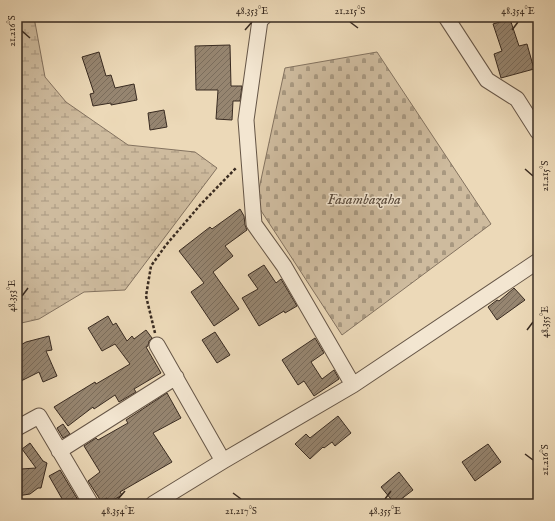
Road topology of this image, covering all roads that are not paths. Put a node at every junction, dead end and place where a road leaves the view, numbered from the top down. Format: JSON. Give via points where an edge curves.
{"nodes":[{"id":1,"x":264,"y":17,"type":"edge"},
{"id":2,"x":446,"y":17,"type":"edge"},
{"id":3,"x":538,"y":132,"type":"edge"},
{"id":4,"x":538,"y":262,"type":"edge"},
{"id":5,"x":157,"y":345,"type":"road end"},
{"id":6,"x":176,"y":377,"type":"junction"},
{"id":7,"x":353,"y":385,"type":"junction"},
{"id":8,"x":17,"y":428,"type":"edge"},
{"id":9,"x":59,"y":451,"type":"junction"},
{"id":10,"x":223,"y":461,"type":"junction"},
{"id":11,"x":91,"y":504,"type":"edge"},
{"id":12,"x":153,"y":504,"type":"edge"}],
"edges":[{"from":1,"to":7,"type":"street","via":[[260,20],[246,120],[254,224],[284,266]]},
{"from":2,"to":3,"type":"street","via":[[487,80],[517,99]]},
{"from":4,"to":7,"type":"street"},
{"from":5,"to":6,"type":"street"},
{"from":6,"to":9,"type":"street"},
{"from":6,"to":10,"type":"street"},
{"from":7,"to":10,"type":"street"},
{"from":8,"to":9,"type":"street","via":[[38,416]]},
{"from":9,"to":11,"type":"street"},
{"from":10,"to":12,"type":"street"}]}
